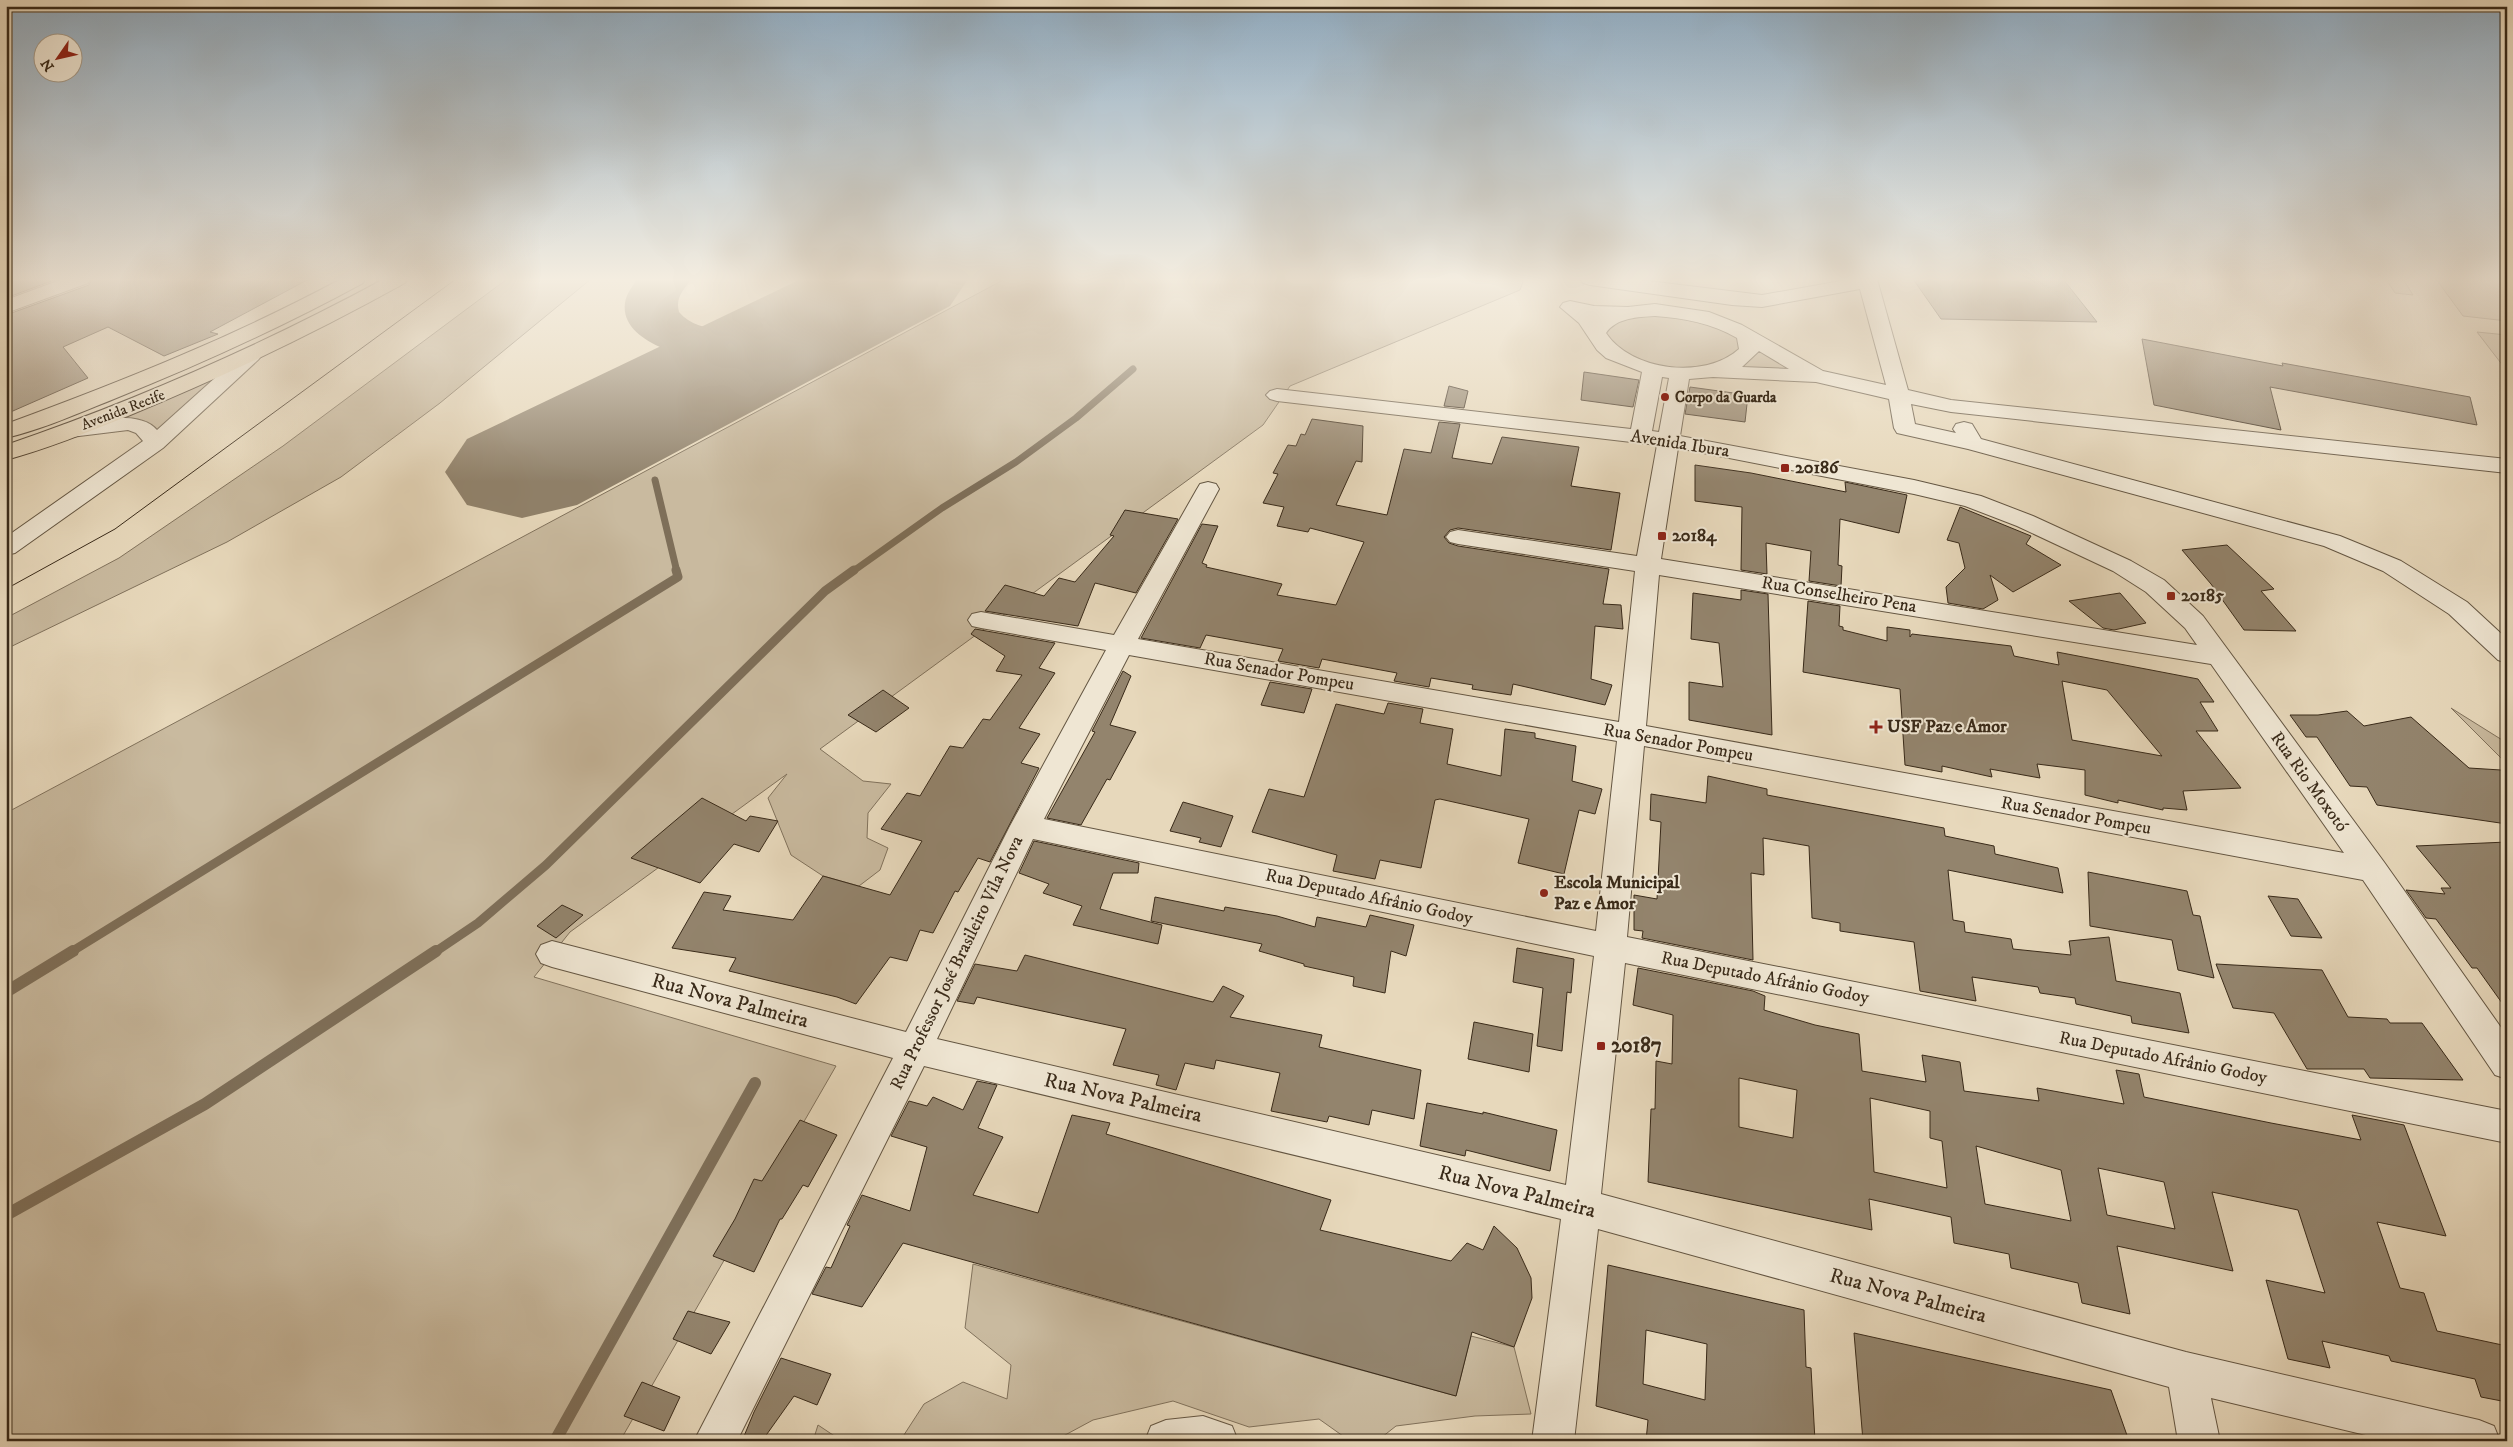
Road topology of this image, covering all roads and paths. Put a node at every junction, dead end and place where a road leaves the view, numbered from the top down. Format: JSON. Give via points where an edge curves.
{"nodes":[{"id":1,"x":224,"y":347,"type":"edge"},
{"id":2,"x":269,"y":347,"type":"edge"},
{"id":3,"x":1605,"y":347,"type":"edge"},
{"id":4,"x":1749,"y":347,"type":"edge"},
{"id":5,"x":1766,"y":347,"type":"edge"},
{"id":6,"x":1886,"y":347,"type":"edge"},
{"id":7,"x":252,"y":355,"type":"junction"},
{"id":8,"x":1653,"y":369,"type":"junction"},
{"id":9,"x":1710,"y":372,"type":"junction"},
{"id":10,"x":1680,"y":373,"type":"junction"},
{"id":11,"x":1816,"y":376,"type":"junction"},
{"id":12,"x":1899,"y":394,"type":"junction"},
{"id":13,"x":1277,"y":395,"type":"dead end"},
{"id":14,"x":1951,"y":406,"type":"junction"},
{"id":15,"x":71,"y":430,"type":"junction"},
{"id":16,"x":6,"y":432,"type":"edge"},
{"id":17,"x":1654,"y":438,"type":"junction"},
{"id":18,"x":155,"y":443,"type":"junction"},
{"id":19,"x":1973,"y":444,"type":"junction"},
{"id":20,"x":6,"y":453,"type":"edge"},
{"id":21,"x":2507,"y":466,"type":"edge"},
{"id":22,"x":1208,"y":490,"type":"dead end"},
{"id":23,"x":1458,"y":537,"type":"dead end"},
{"id":24,"x":2072,"y":542,"type":"joint"},
{"id":25,"x":6,"y":548,"type":"edge"},
{"id":26,"x":1648,"y":564,"type":"junction"},
{"id":27,"x":981,"y":620,"type":"dead end"},
{"id":28,"x":1122,"y":644,"type":"junction"},
{"id":29,"x":2507,"y":654,"type":"edge"},
{"id":30,"x":2219,"y":657,"type":"junction"},
{"id":31,"x":1633,"y":734,"type":"junction"},
{"id":32,"x":1025,"y":826,"type":"junction"},
{"id":33,"x":2374,"y":870,"type":"junction"},
{"id":34,"x":1611,"y":947,"type":"junction"},
{"id":35,"x":552,"y":954,"type":"dead end"},
{"id":36,"x":915,"y":1049,"type":"junction"},
{"id":37,"x":2507,"y":1064,"type":"edge"},
{"id":38,"x":2507,"y":1127,"type":"edge"},
{"id":39,"x":1583,"y":1207,"type":"junction"},
{"id":40,"x":2186,"y":1372,"type":"junction"},
{"id":41,"x":715,"y":1441,"type":"edge"},
{"id":42,"x":1166,"y":1441,"type":"edge"},
{"id":43,"x":1217,"y":1441,"type":"edge"},
{"id":44,"x":1553,"y":1441,"type":"edge"},
{"id":45,"x":2200,"y":1441,"type":"edge"},
{"id":46,"x":2479,"y":1441,"type":"edge"}],
"edges":[{"from":1,"to":16,"type":"main road","name":"Avenida Recife","via":[[116,392]]},
{"from":2,"to":7,"type":"main road","name":"Avenida Recife"},
{"from":3,"to":8,"type":"street","via":[[1618,356]]},
{"from":4,"to":9,"type":"street","via":[[1743,358]]},
{"from":5,"to":11,"type":"street"},
{"from":6,"to":12,"type":"street"},
{"from":7,"to":15,"type":"main road","name":"Avenida Recife","via":[[150,400]]},
{"from":7,"to":18,"type":"street"},
{"from":8,"to":10,"type":"street"},
{"from":8,"to":17,"type":"street"},
{"from":9,"to":10,"type":"street"},
{"from":9,"to":11,"type":"street"},
{"from":10,"to":17,"type":"street"},
{"from":11,"to":12,"type":"street"},
{"from":12,"to":14,"type":"street"},
{"from":12,"to":19,"type":"street","via":[[1905,428]]},
{"from":13,"to":17,"type":"street","name":"Avenida Ibura"},
{"from":14,"to":19,"type":"street"},
{"from":14,"to":21,"type":"street"},
{"from":15,"to":18,"type":"street","via":[[130,423],[144,428]]},
{"from":15,"to":20,"type":"main road","name":"Avenida Recife"},
{"from":17,"to":24,"type":"street","name":"Avenida Ibura","via":[[1973,501]]},
{"from":17,"to":26,"type":"street"},
{"from":18,"to":25,"type":"street"},
{"from":19,"to":29,"type":"street","via":[[2332,541],[2392,566],[2450,603]]},
{"from":22,"to":28,"type":"street","name":"Rua Professor José Brasileiro Vila Nova"},
{"from":23,"to":26,"type":"street","name":"Rua Conselheiro Pena"},
{"from":24,"to":30,"type":"street","name":"Rua Rio Moxotó","via":[[2155,586],[2194,622]]},
{"from":26,"to":30,"type":"street","name":"Rua Conselheiro Pena"},
{"from":26,"to":31,"type":"street"},
{"from":27,"to":28,"type":"street","name":"Rua Senador Pompeu"},
{"from":28,"to":31,"type":"street","name":"Rua Senador Pompeu"},
{"from":28,"to":32,"type":"street","name":"Rua Professor José Brasileiro Vila Nova"},
{"from":30,"to":33,"type":"street","name":"Rua Rio Moxotó"},
{"from":31,"to":33,"type":"street","name":"Rua Senador Pompeu"},
{"from":31,"to":34,"type":"street"},
{"from":32,"to":34,"type":"street","name":"Rua Deputado Afrânio Godoy"},
{"from":32,"to":36,"type":"street","name":"Rua Professor José Brasileiro Vila Nova"},
{"from":33,"to":37,"type":"street","name":"Rua Rio Moxotó"},
{"from":34,"to":38,"type":"street","name":"Rua Deputado Afrânio Godoy"},
{"from":34,"to":39,"type":"street"},
{"from":35,"to":36,"type":"street","name":"Rua Nova Palmeira"},
{"from":36,"to":39,"type":"street","name":"Rua Nova Palmeira"},
{"from":36,"to":41,"type":"street","name":"Rua Professor José Brasileiro Vila Nova"},
{"from":39,"to":40,"type":"street","name":"Rua Nova Palmeira"},
{"from":39,"to":44,"type":"street"},
{"from":40,"to":45,"type":"street"},
{"from":40,"to":46,"type":"street","name":"Rua Nova Palmeira"},
{"from":42,"to":43,"type":"street","via":[[1203,1437]]}]}
